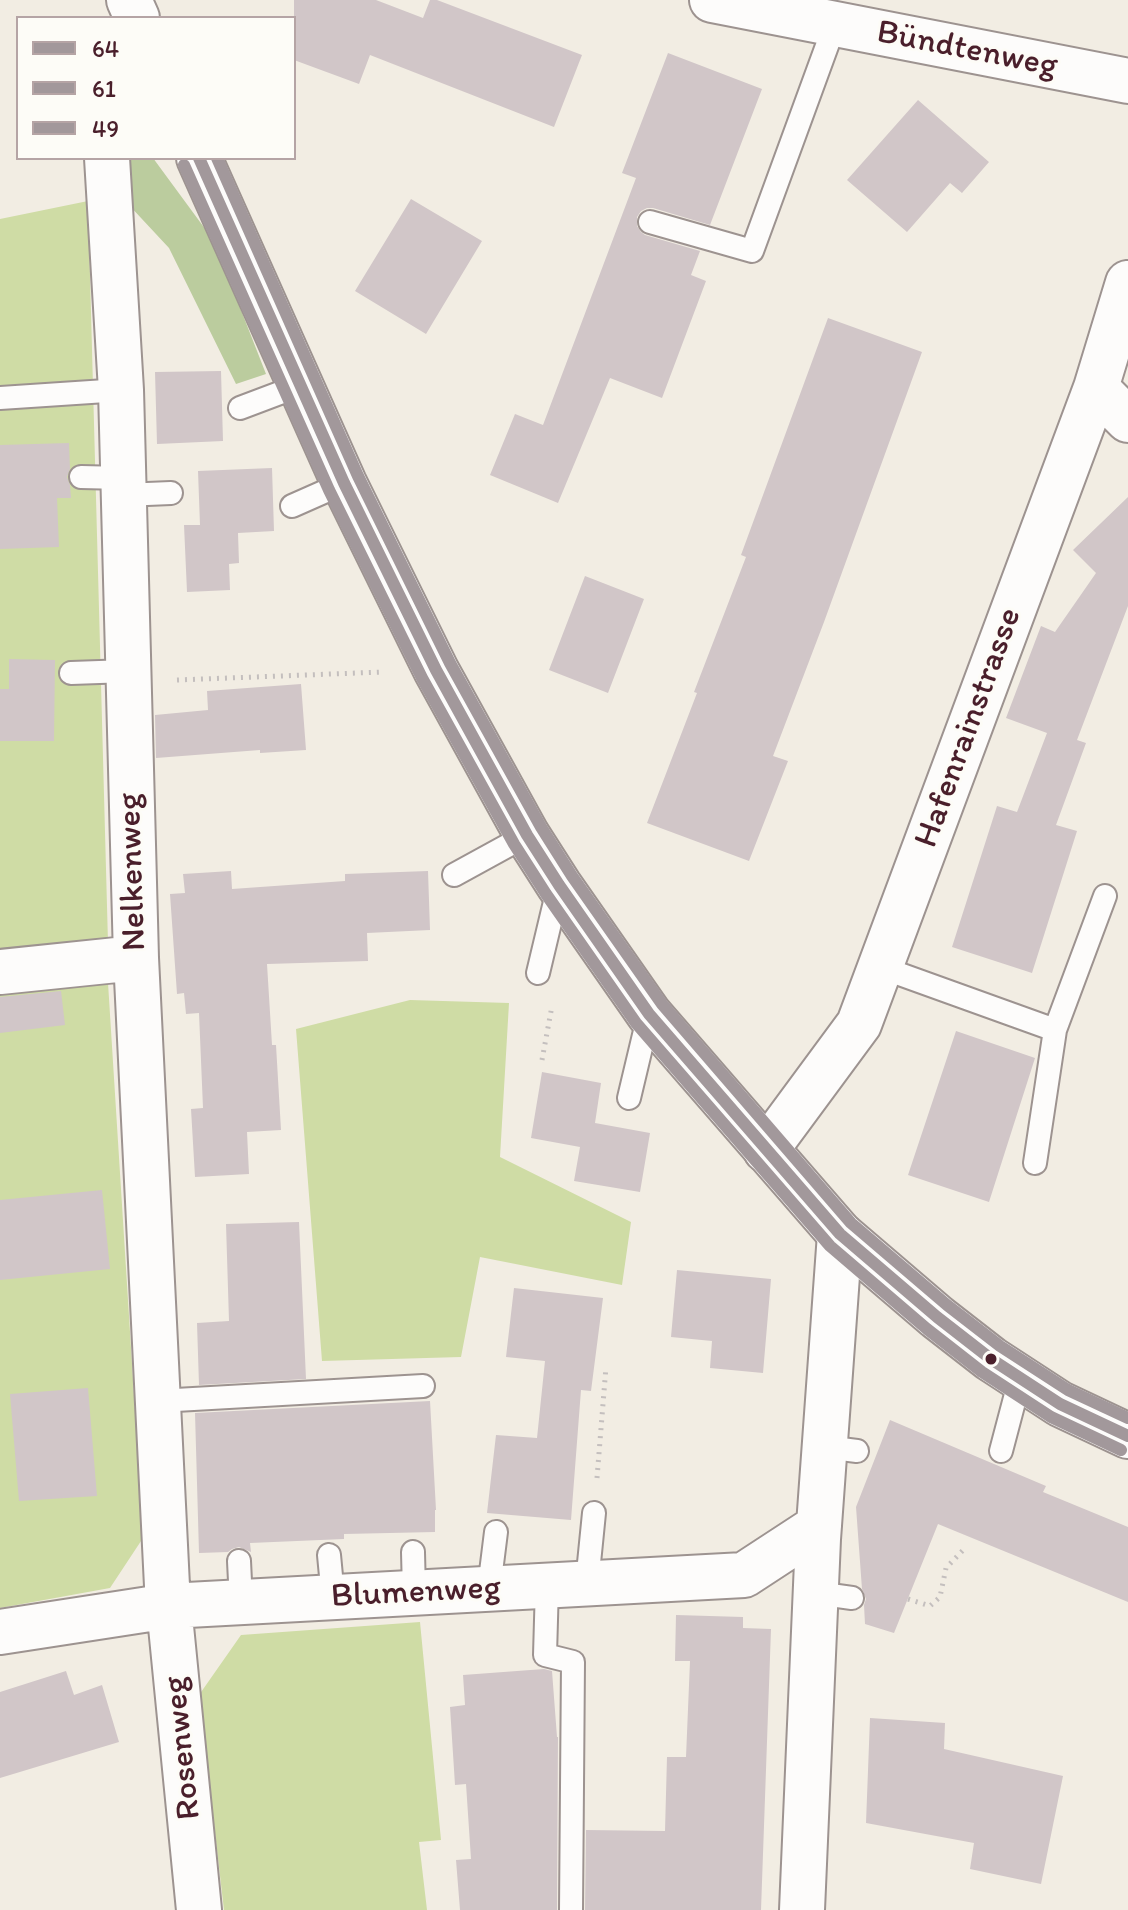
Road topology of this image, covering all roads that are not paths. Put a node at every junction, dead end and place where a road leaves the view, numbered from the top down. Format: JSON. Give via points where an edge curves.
{"nodes":[{"id":1,"x":712,"y":0,"type":"edge"},
{"id":2,"x":835,"y":24,"type":"junction"},
{"id":3,"x":1128,"y":81,"type":"edge"},
{"id":4,"x":107,"y":160,"type":"edge"},
{"id":5,"x":200,"y":160,"type":"edge"},
{"id":6,"x":650,"y":222,"type":"dead end"},
{"id":7,"x":1128,"y":283,"type":"edge"},
{"id":8,"x":301,"y":385,"type":"junction"},
{"id":9,"x":1096,"y":388,"type":"junction"},
{"id":10,"x":121,"y":390,"type":"junction"},
{"id":11,"x":0,"y":398,"type":"edge"},
{"id":12,"x":240,"y":408,"type":"dead end"},
{"id":13,"x":1128,"y":420,"type":"edge"},
{"id":14,"x":81,"y":477,"type":"dead end"},
{"id":15,"x":344,"y":483,"type":"junction"},
{"id":16,"x":123,"y":487,"type":"junction"},
{"id":17,"x":171,"y":493,"type":"dead end"},
{"id":18,"x":292,"y":506,"type":"dead end"},
{"id":19,"x":71,"y":673,"type":"dead end"},
{"id":20,"x":128,"y":677,"type":"junction"},
{"id":21,"x":527,"y":835,"type":"junction"},
{"id":22,"x":454,"y":875,"type":"dead end"},
{"id":23,"x":559,"y":885,"type":"junction"},
{"id":24,"x":1105,"y":896,"type":"dead end"},
{"id":25,"x":136,"y":958,"type":"junction"},
{"id":26,"x":880,"y":967,"type":"junction"},
{"id":27,"x":0,"y":972,"type":"edge"},
{"id":28,"x":538,"y":973,"type":"road end"},
{"id":29,"x":649,"y":1014,"type":"junction"},
{"id":30,"x":1055,"y":1030,"type":"junction"},
{"id":31,"x":629,"y":1098,"type":"dead end"},
{"id":32,"x":766,"y":1150,"type":"junction"},
{"id":33,"x":1035,"y":1163,"type":"dead end"},
{"id":34,"x":840,"y":1234,"type":"junction"},
{"id":35,"x":1020,"y":1379,"type":"junction"},
{"id":36,"x":423,"y":1386,"type":"dead end"},
{"id":37,"x":158,"y":1401,"type":"junction"},
{"id":38,"x":1128,"y":1436,"type":"edge"},
{"id":39,"x":1001,"y":1451,"type":"dead end"},
{"id":40,"x":594,"y":1513,"type":"road end"},
{"id":41,"x":819,"y":1526,"type":"junction"},
{"id":42,"x":496,"y":1532,"type":"dead end"},
{"id":43,"x":329,"y":1555,"type":"dead end"},
{"id":44,"x":567,"y":1584,"type":"junction"},
{"id":45,"x":489,"y":1588,"type":"junction"},
{"id":46,"x":168,"y":1596,"type":"junction"},
{"id":47,"x":333,"y":1597,"type":"junction"},
{"id":48,"x":0,"y":1632,"type":"edge"},
{"id":49,"x":199,"y":1910,"type":"edge"},
{"id":50,"x":571,"y":1910,"type":"edge"},
{"id":51,"x":802,"y":1910,"type":"edge"}],
"edges":[{"from":1,"to":2,"type":"street","name":"Bündtenweg"},
{"from":2,"to":3,"type":"street","name":"Bündtenweg"},
{"from":2,"to":6,"type":"lane","via":[[752,251]]},
{"from":4,"to":10,"type":"street","name":"Nelkenweg"},
{"from":5,"to":8,"type":"street"},
{"from":7,"to":9,"type":"street","name":"Hafenrainstrasse"},
{"from":8,"to":12,"type":"lane"},
{"from":8,"to":15,"type":"street"},
{"from":9,"to":13,"type":"street"},
{"from":9,"to":26,"type":"street","name":"Hafenrainstrasse"},
{"from":10,"to":11,"type":"lane"},
{"from":10,"to":16,"type":"street","name":"Nelkenweg"},
{"from":14,"to":16,"type":"lane"},
{"from":15,"to":18,"type":"lane"},
{"from":15,"to":21,"type":"street","via":[[436,670]]},
{"from":16,"to":17,"type":"lane"},
{"from":16,"to":20,"type":"street","name":"Nelkenweg"},
{"from":19,"to":20,"type":"lane"},
{"from":20,"to":25,"type":"street","name":"Nelkenweg"},
{"from":21,"to":22,"type":"lane"},
{"from":21,"to":23,"type":"street"},
{"from":23,"to":28,"type":"lane"},
{"from":23,"to":29,"type":"street"},
{"from":24,"to":30,"type":"lane"},
{"from":25,"to":27,"type":"street"},
{"from":25,"to":37,"type":"street","name":"Nelkenweg"},
{"from":26,"to":30,"type":"lane"},
{"from":26,"to":32,"type":"street","name":"Hafenrainstrasse","via":[[859,1024]]},
{"from":29,"to":31,"type":"lane"},
{"from":29,"to":32,"type":"street"},
{"from":30,"to":33,"type":"lane"},
{"from":32,"to":34,"type":"street"},
{"from":34,"to":35,"type":"street"},
{"from":34,"to":41,"type":"street","via":[[841,1449]]},
{"from":35,"to":38,"type":"street"},
{"from":35,"to":39,"type":"lane"},
{"from":36,"to":37,"type":"lane"},
{"from":37,"to":46,"type":"street","name":"Nelkenweg"},
{"from":40,"to":44,"type":"lane"},
{"from":41,"to":44,"type":"street","name":"Blumenweg","via":[[744,1575]]},
{"from":41,"to":51,"type":"street","via":[[834,1596]]},
{"from":42,"to":45,"type":"lane"},
{"from":43,"to":47,"type":"lane"},
{"from":44,"to":45,"type":"street","name":"Blumenweg"},
{"from":44,"to":50,"type":"lane","via":[[545,1655],[573,1662]]},
{"from":45,"to":47,"type":"street","name":"Blumenweg","via":[[413,1572]]},
{"from":46,"to":47,"type":"street","name":"Blumenweg","via":[[240,1582]]},
{"from":46,"to":48,"type":"street","name":"Blumenweg"},
{"from":46,"to":49,"type":"street","name":"Rosenweg"}]}
